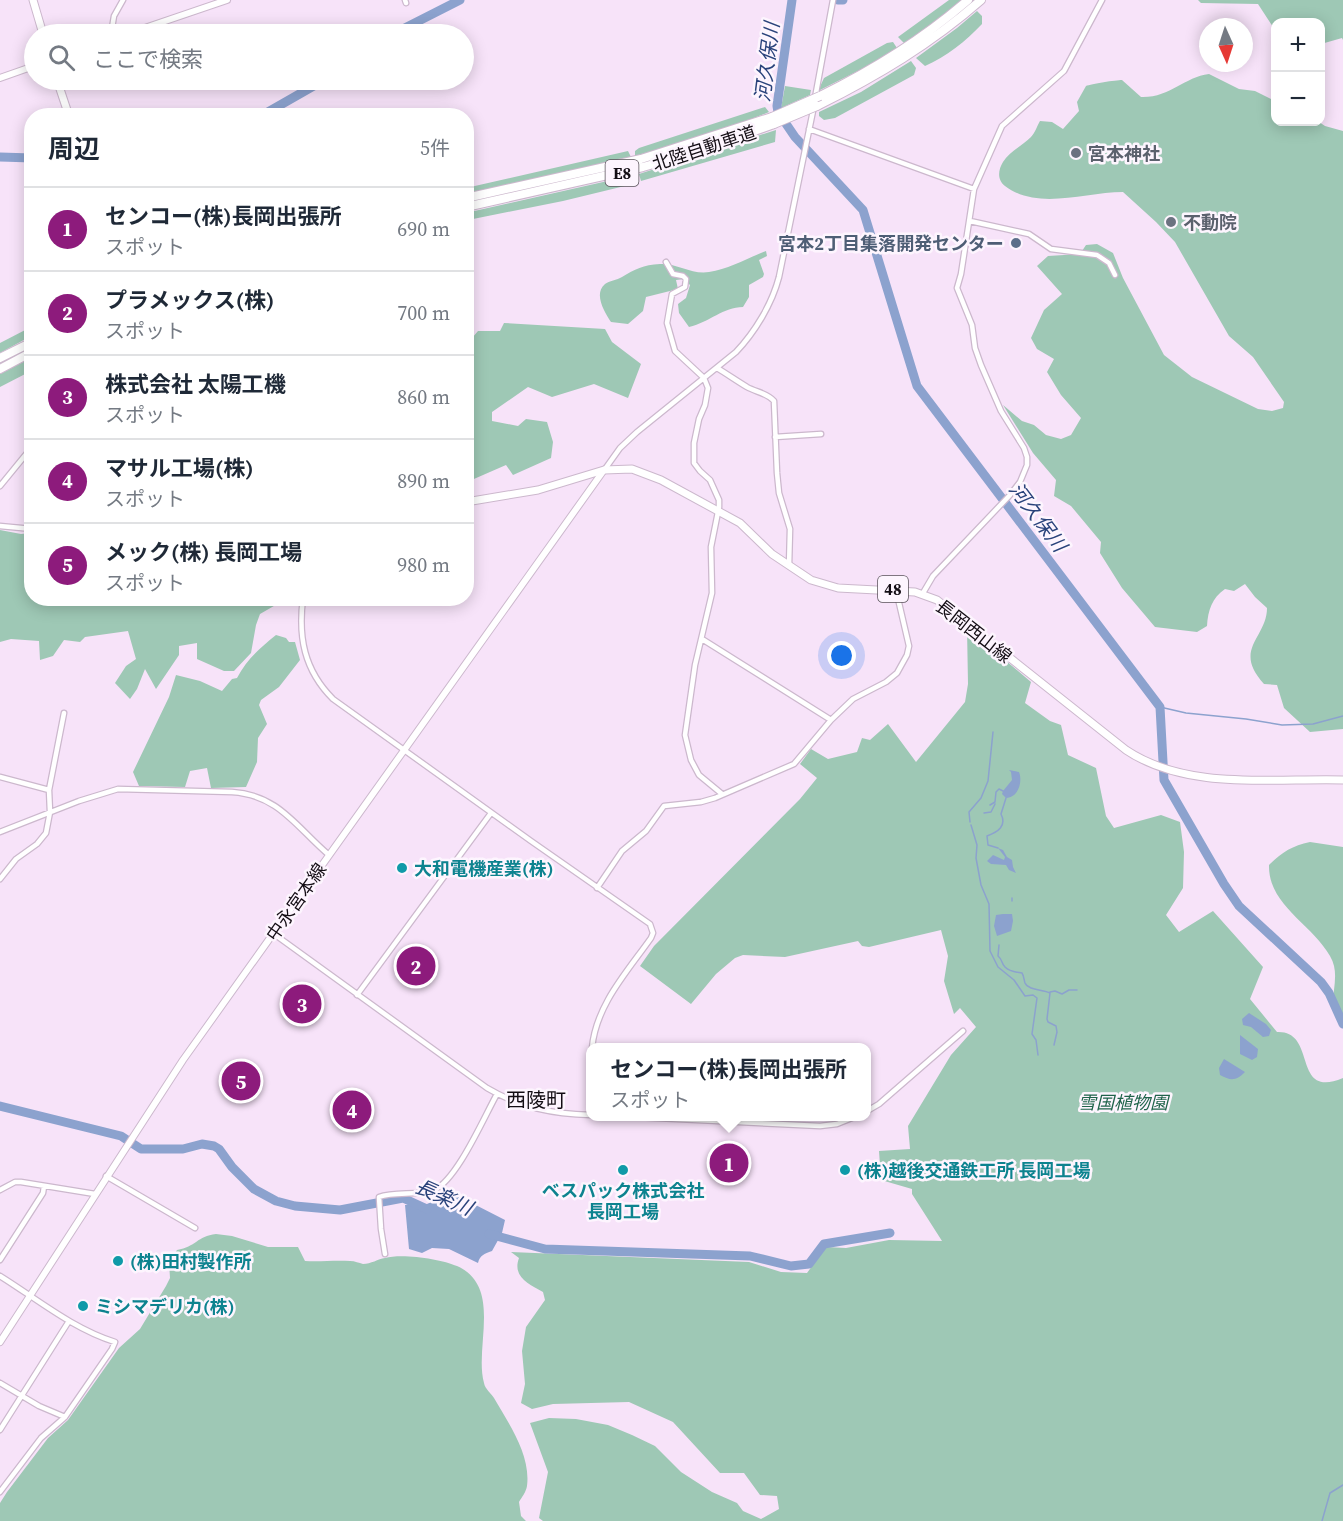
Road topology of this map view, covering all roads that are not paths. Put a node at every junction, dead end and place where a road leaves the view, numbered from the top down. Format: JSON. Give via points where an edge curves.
{"nodes":[{"id":1,"x":33,"y":0,"type":"edge"},
{"id":2,"x":123,"y":0,"type":"edge"},
{"id":3,"x":227,"y":0,"type":"edge"},
{"id":4,"x":832,"y":0,"type":"edge"},
{"id":5,"x":968,"y":0,"type":"edge"},
{"id":6,"x":981,"y":0,"type":"edge"},
{"id":7,"x":1102,"y":0,"type":"edge"},
{"id":8,"x":41,"y":24,"type":"edge"},
{"id":9,"x":113,"y":24,"type":"edge"},
{"id":10,"x":156,"y":24,"type":"edge"},
{"id":11,"x":24,"y":70,"type":"edge"},
{"id":12,"x":0,"y":78,"type":"edge"},
{"id":13,"x":60,"y":90,"type":"edge"},
{"id":14,"x":66,"y":108,"type":"edge"},
{"id":15,"x":773,"y":121,"type":"junction"},
{"id":16,"x":809,"y":129,"type":"junction"},
{"id":17,"x":974,"y":189,"type":"junction"},
{"id":18,"x":474,"y":196,"type":"edge"},
{"id":19,"x":474,"y":205,"type":"edge"},
{"id":20,"x":970,"y":221,"type":"junction"},
{"id":21,"x":666,"y":262,"type":"dead end"},
{"id":22,"x":1115,"y":275,"type":"dead end"},
{"id":23,"x":24,"y":346,"type":"edge"},
{"id":24,"x":24,"y":356,"type":"edge"},
{"id":25,"x":0,"y":358,"type":"edge"},
{"id":26,"x":717,"y":368,"type":"junction"},
{"id":27,"x":0,"y":369,"type":"edge"},
{"id":28,"x":704,"y":378,"type":"junction"},
{"id":29,"x":821,"y":434,"type":"dead end"},
{"id":30,"x":775,"y":437,"type":"junction"},
{"id":31,"x":24,"y":457,"type":"edge"},
{"id":32,"x":604,"y":470,"type":"junction"},
{"id":33,"x":0,"y":486,"type":"edge"},
{"id":34,"x":474,"y":501,"type":"edge"},
{"id":35,"x":718,"y":512,"type":"junction"},
{"id":36,"x":0,"y":526,"type":"edge"},
{"id":37,"x":24,"y":528,"type":"edge"},
{"id":38,"x":789,"y":566,"type":"junction"},
{"id":39,"x":896,"y":590,"type":"junction"},
{"id":40,"x":923,"y":593,"type":"junction"},
{"id":41,"x":303,"y":606,"type":"edge"},
{"id":42,"x":702,"y":639,"type":"junction"},
{"id":43,"x":64,"y":712,"type":"dead end"},
{"id":44,"x":831,"y":720,"type":"junction"},
{"id":45,"x":404,"y":750,"type":"junction"},
{"id":46,"x":0,"y":777,"type":"edge"},
{"id":47,"x":1343,"y":780,"type":"edge"},
{"id":48,"x":49,"y":790,"type":"junction"},
{"id":49,"x":722,"y":794,"type":"junction"},
{"id":50,"x":50,"y":812,"type":"junction"},
{"id":51,"x":492,"y":813,"type":"junction"},
{"id":52,"x":0,"y":832,"type":"edge"},
{"id":53,"x":328,"y":855,"type":"junction"},
{"id":54,"x":0,"y":879,"type":"edge"},
{"id":55,"x":597,"y":888,"type":"junction"},
{"id":56,"x":274,"y":934,"type":"junction"},
{"id":57,"x":357,"y":995,"type":"junction"},
{"id":58,"x":963,"y":1031,"type":"dead end"},
{"id":59,"x":593,"y":1043,"type":"edge"},
{"id":60,"x":497,"y":1094,"type":"junction"},
{"id":61,"x":871,"y":1109,"type":"edge"},
{"id":62,"x":586,"y":1115,"type":"edge"},
{"id":63,"x":718,"y":1121,"type":"edge"},
{"id":64,"x":844,"y":1121,"type":"edge"},
{"id":65,"x":106,"y":1176,"type":"junction"},
{"id":66,"x":44,"y":1186,"type":"junction"},
{"id":67,"x":0,"y":1190,"type":"edge"},
{"id":68,"x":95,"y":1194,"type":"junction"},
{"id":69,"x":195,"y":1228,"type":"dead end"},
{"id":70,"x":385,"y":1254,"type":"dead end"},
{"id":71,"x":0,"y":1260,"type":"edge"},
{"id":72,"x":0,"y":1276,"type":"edge"},
{"id":73,"x":30,"y":1295,"type":"junction"},
{"id":74,"x":69,"y":1321,"type":"junction"},
{"id":75,"x":0,"y":1342,"type":"edge"},
{"id":76,"x":0,"y":1383,"type":"edge"},
{"id":77,"x":21,"y":1397,"type":"junction"},
{"id":78,"x":65,"y":1417,"type":"junction"},
{"id":79,"x":0,"y":1430,"type":"edge"},
{"id":80,"x":0,"y":1492,"type":"edge"}],
"edges":[{"from":1,"to":8,"type":"main road"},
{"from":2,"to":9,"type":"street"},
{"from":3,"to":10,"type":"main road"},
{"from":4,"to":16,"type":"street"},
{"from":5,"to":15,"type":"highway","name":"北陸自動車道","number":"E8","bridge":true,"via":[[901,50]]},
{"from":6,"to":15,"type":"highway","name":"北陸自動車道","number":"E8","bridge":true,"via":[[939,35],[876,76],[817,106]]},
{"from":7,"to":17,"type":"street","via":[[1064,71],[1002,126]]},
{"from":11,"to":12,"type":"main road"},
{"from":13,"to":14,"type":"main road"},
{"from":15,"to":18,"type":"highway","name":"北陸自動車道","number":"E8","via":[[640,159]]},
{"from":15,"to":19,"type":"highway","name":"北陸自動車道","number":"E8","via":[[699,151],[643,167]]},
{"from":16,"to":17,"type":"street"},
{"from":16,"to":26,"type":"street","via":[[773,297],[741,346]]},
{"from":17,"to":20,"type":"street"},
{"from":20,"to":22,"type":"street","via":[[1029,234],[1051,249],[1097,255],[1109,262]]},
{"from":20,"to":40,"type":"street","via":[[957,288],[972,326],[981,365],[1027,457],[1023,477],[933,576]]},
{"from":21,"to":28,"type":"street","via":[[673,274],[683,276],[686,283],[672,294],[667,315],[675,351]]},
{"from":23,"to":25,"type":"highway"},
{"from":24,"to":27,"type":"highway"},
{"from":26,"to":28,"type":"street"},
{"from":26,"to":30,"type":"street","via":[[772,398]]},
{"from":28,"to":32,"type":"street","via":[[632,436]]},
{"from":28,"to":35,"type":"street","via":[[708,394],[699,419],[694,457],[696,467],[714,486]]},
{"from":29,"to":30,"type":"street"},
{"from":30,"to":38,"type":"street","via":[[779,493],[790,529]]},
{"from":31,"to":33,"type":"street"},
{"from":32,"to":34,"type":"main road","name":"長岡西山線","number":"48","via":[[538,490]]},
{"from":32,"to":35,"type":"main road","name":"長岡西山線","number":"48","via":[[624,468],[641,472]]},
{"from":32,"to":45,"type":"main road","name":"中永宮本線"},
{"from":35,"to":38,"type":"main road","name":"長岡西山線","number":"48","via":[[740,523]]},
{"from":35,"to":42,"type":"street","via":[[711,547],[712,593]]},
{"from":36,"to":37,"type":"street"},
{"from":38,"to":39,"type":"main road","name":"長岡西山線","number":"48","via":[[811,580],[838,588]]},
{"from":39,"to":40,"type":"main road","name":"長岡西山線","number":"48"},
{"from":39,"to":44,"type":"street","via":[[909,646],[907,655],[897,673],[853,699]]},
{"from":40,"to":47,"type":"main road","name":"長岡西山線","number":"48","via":[[946,606],[1145,763],[1187,775]]},
{"from":41,"to":45,"type":"street","via":[[301,633],[310,669],[327,693]]},
{"from":42,"to":44,"type":"street"},
{"from":42,"to":49,"type":"street","via":[[685,735],[699,775]]},
{"from":43,"to":48,"type":"street"},
{"from":44,"to":49,"type":"street","via":[[794,764]]},
{"from":45,"to":51,"type":"street"},
{"from":45,"to":53,"type":"main road","name":"中永宮本線"},
{"from":46,"to":48,"type":"street"},
{"from":48,"to":50,"type":"street"},
{"from":49,"to":55,"type":"street","via":[[701,802],[664,806],[646,831],[622,851]]},
{"from":50,"to":52,"type":"street"},
{"from":50,"to":53,"type":"street","via":[[118,789],[246,792],[273,803]]},
{"from":50,"to":54,"type":"street","via":[[42,839],[16,859]]},
{"from":51,"to":55,"type":"street"},
{"from":51,"to":57,"type":"street"},
{"from":53,"to":56,"type":"main road","name":"中永宮本線"},
{"from":55,"to":59,"type":"street","via":[[650,924],[652,933],[602,1009]]},
{"from":56,"to":57,"type":"street"},
{"from":56,"to":65,"type":"main road","name":"中永宮本線"},
{"from":57,"to":60,"type":"street"},
{"from":58,"to":61,"type":"street"},
{"from":60,"to":62,"type":"street","via":[[538,1110]]},
{"from":60,"to":70,"type":"street","via":[[462,1159],[444,1183],[432,1191],[379,1197]]},
{"from":63,"to":64,"type":"street","via":[[820,1126]]},
{"from":65,"to":68,"type":"main road","name":"中永宮本線"},
{"from":65,"to":69,"type":"street"},
{"from":66,"to":67,"type":"street","via":[[15,1182]]},
{"from":66,"to":68,"type":"street"},
{"from":66,"to":71,"type":"street","via":[[44,1193]]},
{"from":68,"to":73,"type":"main road","name":"中永宮本線"},
{"from":72,"to":73,"type":"street"},
{"from":73,"to":74,"type":"street"},
{"from":73,"to":75,"type":"main road","name":"中永宮本線"},
{"from":74,"to":77,"type":"street"},
{"from":74,"to":78,"type":"street","via":[[115,1342]]},
{"from":76,"to":77,"type":"street"},
{"from":77,"to":78,"type":"street"},
{"from":77,"to":79,"type":"street"},
{"from":78,"to":80,"type":"street","via":[[41,1438]]}]}
